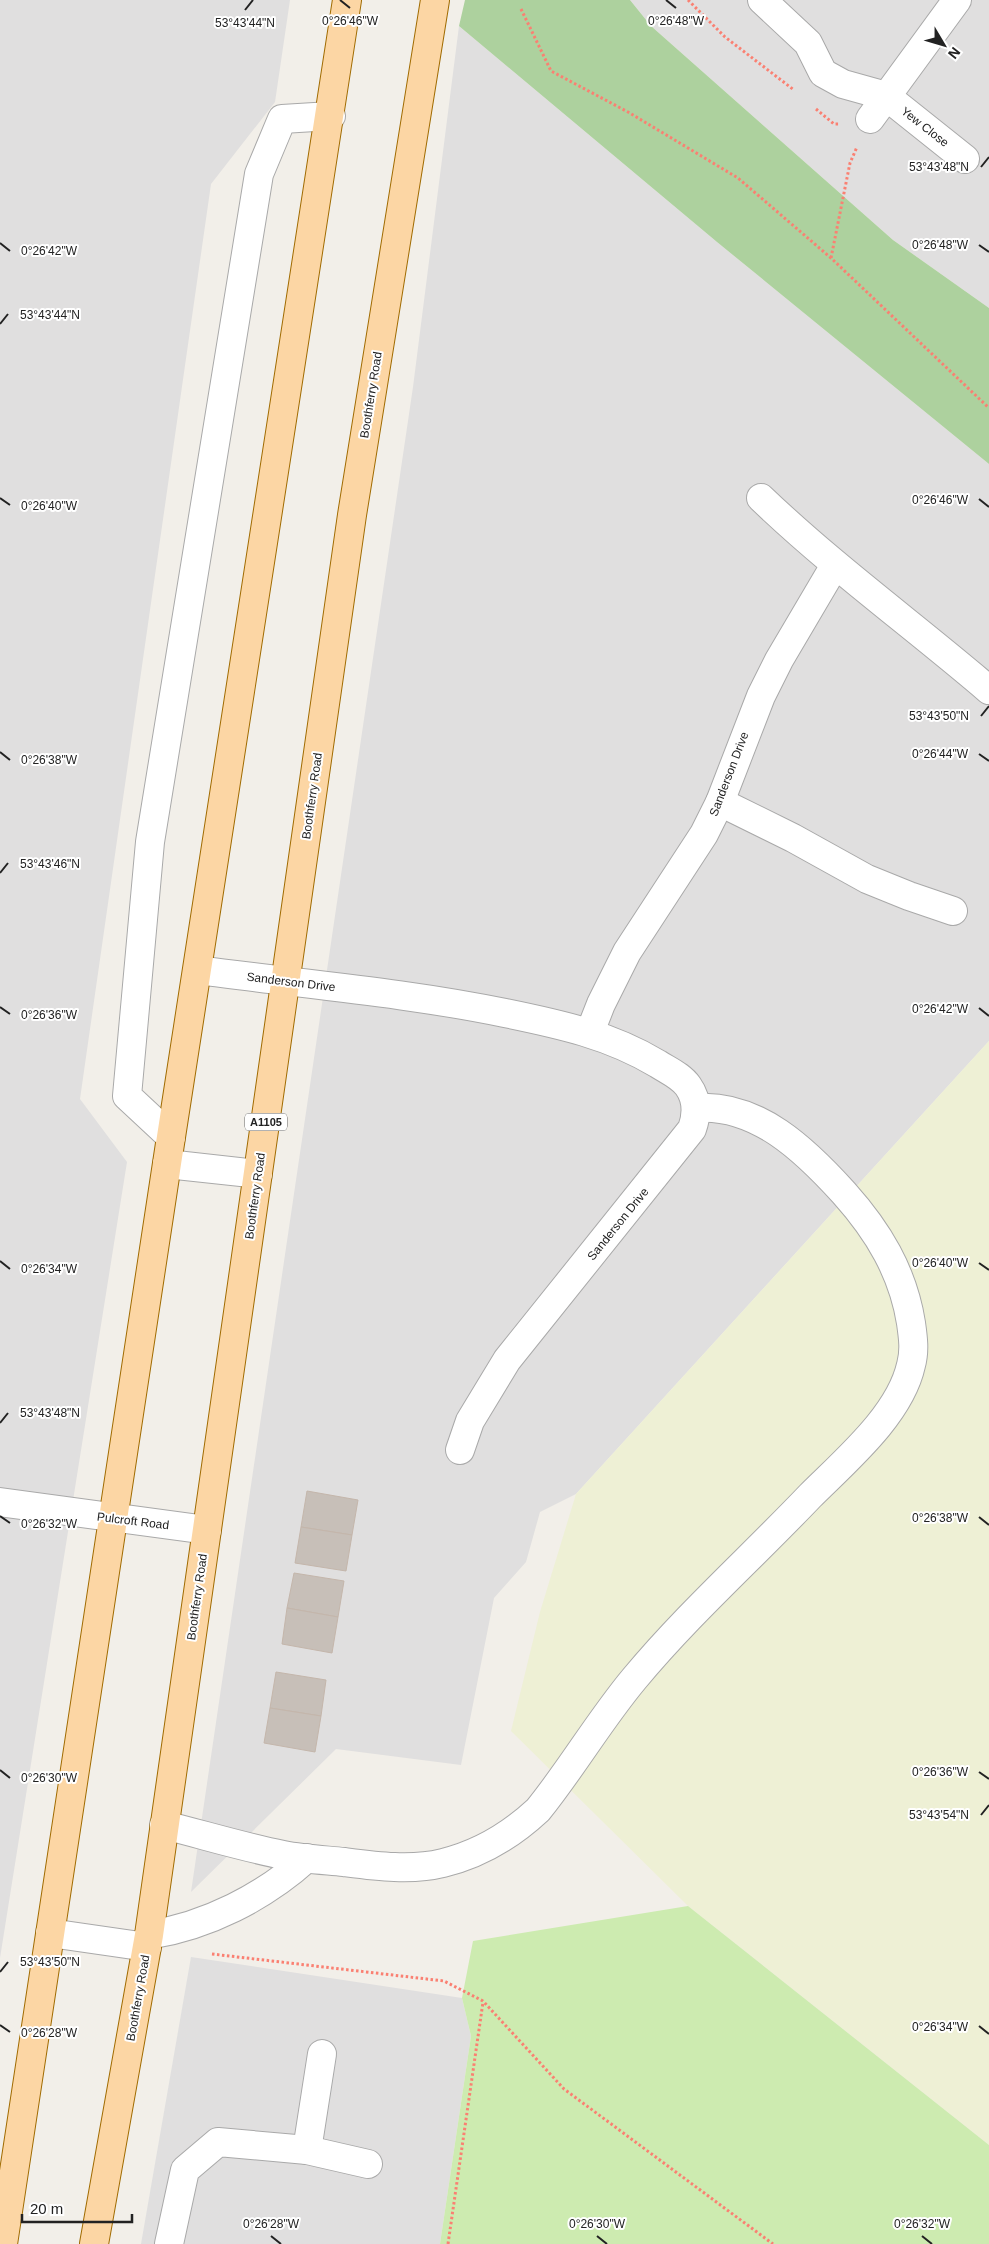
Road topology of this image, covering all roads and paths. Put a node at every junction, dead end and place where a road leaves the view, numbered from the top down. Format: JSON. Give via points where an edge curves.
{"nodes":[{"id":1,"x":347,"y":0,"type":"edge"},
{"id":2,"x":435,"y":0,"type":"edge"},
{"id":3,"x":688,"y":0,"type":"edge"},
{"id":4,"x":762,"y":0,"type":"edge"},
{"id":5,"x":957,"y":0,"type":"edge"},
{"id":6,"x":521,"y":9,"type":"dead end"},
{"id":7,"x":798,"y":94,"type":"dead end"},
{"id":8,"x":886,"y":96,"type":"junction"},
{"id":9,"x":812,"y":106,"type":"dead end"},
{"id":10,"x":331,"y":116,"type":"junction"},
{"id":11,"x":870,"y":119,"type":"joint"},
{"id":12,"x":965,"y":158,"type":"dead end"},
{"id":13,"x":850,"y":163,"type":"dead end"},
{"id":14,"x":831,"y":258,"type":"junction"},
{"id":15,"x":989,"y":408,"type":"edge"},
{"id":16,"x":761,"y":498,"type":"dead end"},
{"id":17,"x":835,"y":565,"type":"junction"},
{"id":18,"x":989,"y":690,"type":"edge"},
{"id":19,"x":720,"y":802,"type":"junction"},
{"id":20,"x":953,"y":910,"type":"dead end"},
{"id":21,"x":198,"y":970,"type":"junction"},
{"id":22,"x":286,"y":982,"type":"junction"},
{"id":23,"x":590,"y":1032,"type":"junction"},
{"id":24,"x":696,"y":1108,"type":"junction"},
{"id":25,"x":171,"y":1137,"type":"junction"},
{"id":26,"x":167,"y":1164,"type":"junction"},
{"id":27,"x":258,"y":1174,"type":"junction"},
{"id":28,"x":460,"y":1450,"type":"dead end"},
{"id":29,"x":0,"y":1502,"type":"edge"},
{"id":30,"x":113,"y":1519,"type":"junction"},
{"id":31,"x":207,"y":1530,"type":"junction"},
{"id":32,"x":164,"y":1826,"type":"junction"},
{"id":33,"x":308,"y":1858,"type":"junction"},
{"id":34,"x":50,"y":1933,"type":"junction"},
{"id":35,"x":148,"y":1941,"type":"junction"},
{"id":36,"x":206,"y":1953,"type":"dead end"},
{"id":37,"x":483,"y":2002,"type":"junction"},
{"id":38,"x":322,"y":2054,"type":"dead end"},
{"id":39,"x":307,"y":2150,"type":"junction"},
{"id":40,"x":368,"y":2164,"type":"dead end"},
{"id":41,"x":3,"y":2244,"type":"edge"},
{"id":42,"x":94,"y":2244,"type":"edge"},
{"id":43,"x":168,"y":2244,"type":"edge"},
{"id":44,"x":448,"y":2244,"type":"edge"},
{"id":45,"x":772,"y":2244,"type":"edge"}],
"edges":[{"from":1,"to":10,"type":"main road"},
{"from":2,"to":22,"type":"main road","name":"Boothferry Road","number":"A1105","via":[[352,515]]},
{"from":3,"to":7,"type":"path","via":[[725,37]]},
{"from":4,"to":8,"type":"street","name":"Yew Close","via":[[808,43],[823,73],[844,84]]},
{"from":5,"to":8,"type":"street"},
{"from":6,"to":14,"type":"path","via":[[552,71],[738,178]]},
{"from":8,"to":11,"type":"street"},
{"from":8,"to":12,"type":"street","name":"Yew Close"},
{"from":9,"to":11,"type":"path","via":[[834,124]]},
{"from":10,"to":21,"type":"main road"},
{"from":10,"to":25,"type":"street","via":[[282,119],[259,174],[150,842],[127,1096]]},
{"from":13,"to":14,"type":"path"},
{"from":14,"to":15,"type":"path"},
{"from":16,"to":17,"type":"street"},
{"from":17,"to":18,"type":"street"},
{"from":17,"to":19,"type":"street","name":"Sanderson Drive","via":[[761,696]]},
{"from":19,"to":20,"type":"street","via":[[867,879]]},
{"from":19,"to":23,"type":"street","name":"Sanderson Drive","via":[[685,865],[627,952]]},
{"from":21,"to":22,"type":"street","name":"Sanderson Drive"},
{"from":21,"to":25,"type":"main road"},
{"from":22,"to":23,"type":"street","name":"Sanderson Drive","via":[[468,1005]]},
{"from":22,"to":27,"type":"main road","name":"Boothferry Road","number":"A1105"},
{"from":23,"to":24,"type":"street","name":"Sanderson Drive","via":[[640,1054],[683,1080],[694,1097]]},
{"from":24,"to":28,"type":"street","name":"Sanderson Drive","via":[[692,1130],[507,1360],[470,1421]]},
{"from":24,"to":33,"type":"street","via":[[723,1108],[758,1119],[802,1152],[866,1217],[897,1271],[908,1305],[913,1353],[906,1384],[865,1441],[634,1679],[554,1790],[519,1828],[470,1855],[441,1864],[411,1867]]},
{"from":25,"to":26,"type":"main road"},
{"from":26,"to":27,"type":"street"},
{"from":26,"to":30,"type":"main road"},
{"from":27,"to":31,"type":"main road","name":"Boothferry Road","number":"A1105"},
{"from":29,"to":30,"type":"street","name":"Pulcroft Road"},
{"from":30,"to":31,"type":"street","name":"Pulcroft Road"},
{"from":30,"to":34,"type":"main road"},
{"from":31,"to":32,"type":"main road","name":"Boothferry Road","number":"A1105"},
{"from":32,"to":33,"type":"street"},
{"from":32,"to":35,"type":"main road","name":"Boothferry Road","number":"A1105"},
{"from":33,"to":35,"type":"street","via":[[238,1906]]},
{"from":34,"to":35,"type":"street"},
{"from":34,"to":41,"type":"main road"},
{"from":35,"to":42,"type":"main road","name":"Boothferry Road","number":"A1105"},
{"from":36,"to":37,"type":"path","via":[[444,1981]]},
{"from":37,"to":44,"type":"path"},
{"from":37,"to":45,"type":"path","via":[[564,2089]]},
{"from":38,"to":39,"type":"street"},
{"from":39,"to":40,"type":"street"},
{"from":39,"to":43,"type":"street","via":[[218,2142],[185,2170]]}]}
